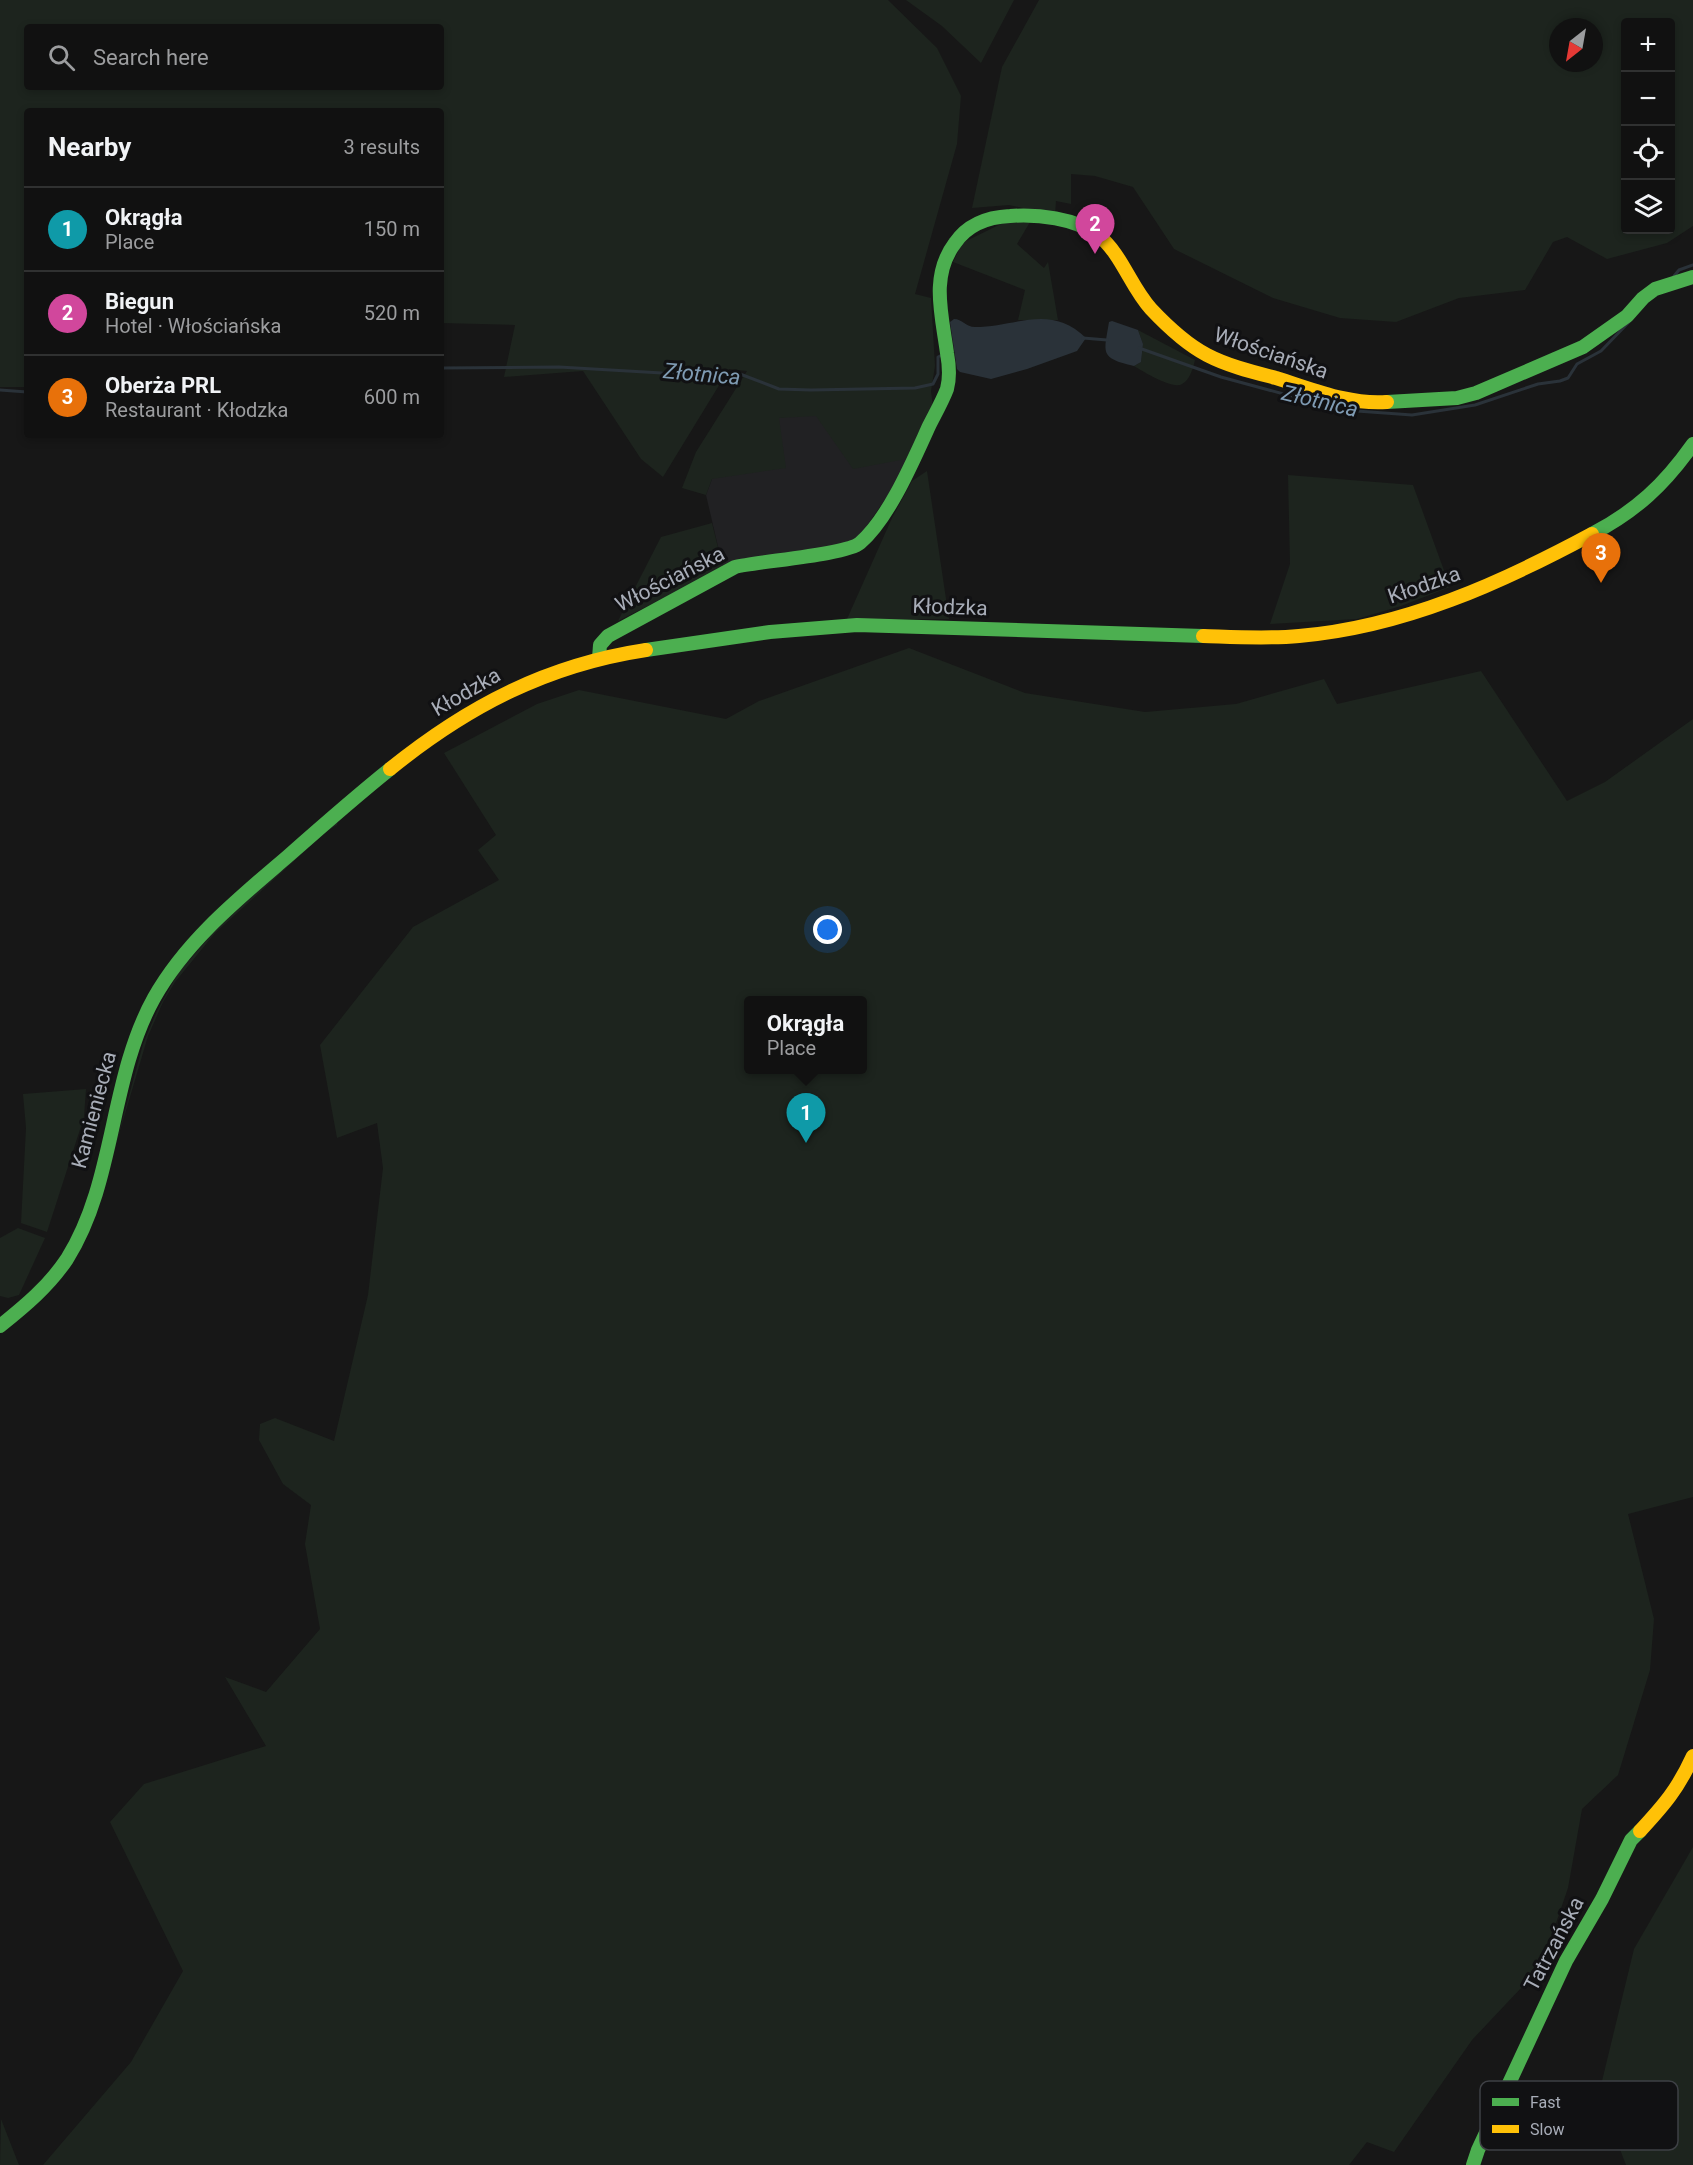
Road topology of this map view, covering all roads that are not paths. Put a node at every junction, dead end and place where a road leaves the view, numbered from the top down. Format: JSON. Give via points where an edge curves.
{"nodes":[{"id":1,"x":1693,"y":277,"type":"edge"},
{"id":2,"x":1693,"y":444,"type":"edge"},
{"id":3,"x":599,"y":658,"type":"junction"},
{"id":4,"x":232,"y":905,"type":"joint"},
{"id":5,"x":0,"y":1326,"type":"edge"},
{"id":6,"x":1693,"y":1756,"type":"edge"},
{"id":7,"x":1510,"y":2081,"type":"edge"},
{"id":8,"x":1480,"y":2146,"type":"edge"},
{"id":9,"x":1473,"y":2165,"type":"edge"}],
"edges":[{"from":1,"to":3,"type":"main road","name":"Włościańska","via":[[1655,289],[1628,316],[1583,347],[1476,393],[1376,404],[1320,393],[1193,347],[1146,302],[1116,254],[1089,229],[1034,217],[990,217],[966,230],[943,265],[939,309],[948,352],[947,388],[906,476],[858,545],[735,567],[608,636],[601,641]]},
{"from":2,"to":3,"type":"main road","name":"Kłodzka","via":[[1651,496],[1595,533],[1458,598],[1362,627],[1300,636],[1238,637],[857,625],[764,632]]},
{"from":3,"to":4,"type":"main road","name":"Kłodzka","via":[[510,690],[436,734],[366,787]]},
{"from":4,"to":5,"type":"main road","name":"Kamieniecka","via":[[173,969],[141,1023],[89,1208],[66,1261],[38,1294]]},
{"from":6,"to":7,"type":"main road","name":"Tatrzańska","via":[[1668,1801],[1631,1840],[1566,1961]]},
{"from":8,"to":9,"type":"main road","name":"Tatrzańska"}]}
